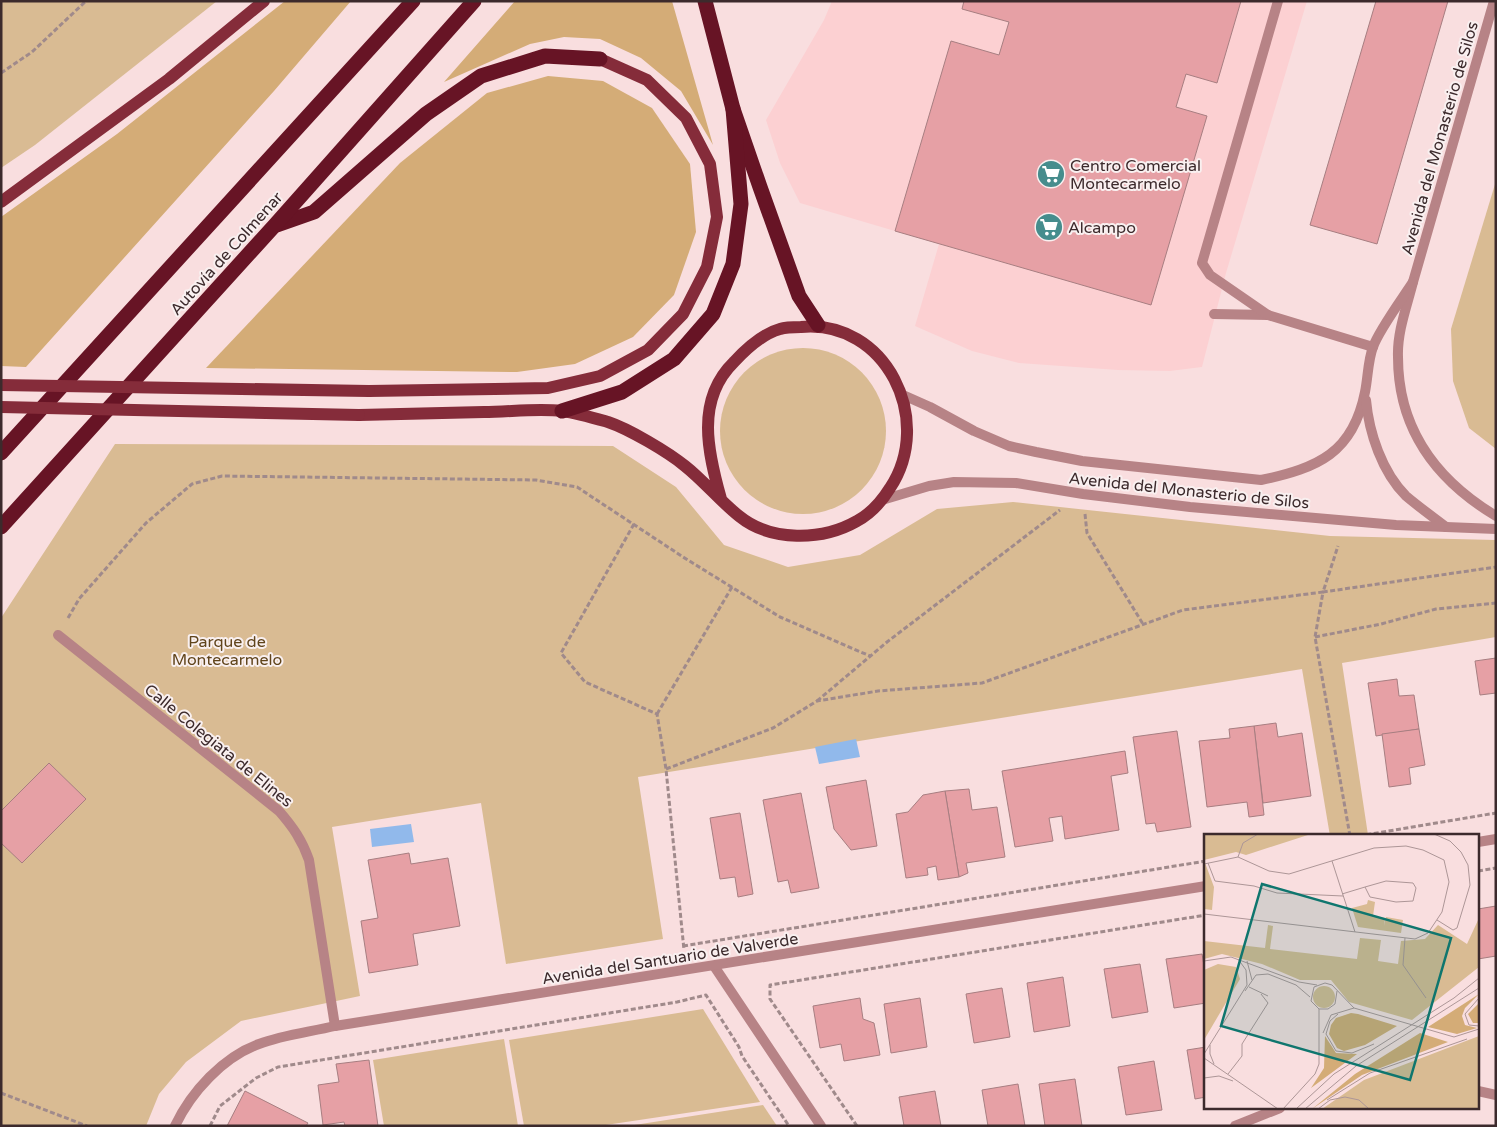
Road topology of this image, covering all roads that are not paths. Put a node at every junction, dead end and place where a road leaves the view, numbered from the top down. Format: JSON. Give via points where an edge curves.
{"nodes":[{"id":1,"x":264,"y":1,"type":"edge"},
{"id":2,"x":413,"y":1,"type":"edge"},
{"id":3,"x":474,"y":1,"type":"edge"},
{"id":4,"x":705,"y":1,"type":"edge"},
{"id":5,"x":1278,"y":1,"type":"edge"},
{"id":6,"x":1494,"y":1,"type":"edge"},
{"id":7,"x":600,"y":59,"type":"joint"},
{"id":8,"x":733,"y":108,"type":"junction"},
{"id":9,"x":1,"y":202,"type":"edge"},
{"id":10,"x":275,"y":225,"type":"junction"},
{"id":11,"x":1413,"y":282,"type":"junction"},
{"id":12,"x":1214,"y":314,"type":"dead end"},
{"id":13,"x":1268,"y":315,"type":"junction"},
{"id":14,"x":818,"y":325,"type":"junction"},
{"id":15,"x":1373,"y":346,"type":"junction"},
{"id":16,"x":1,"y":385,"type":"edge"},
{"id":17,"x":1365,"y":392,"type":"junction"},
{"id":18,"x":903,"y":395,"type":"junction"},
{"id":19,"x":1,"y":407,"type":"edge"},
{"id":20,"x":562,"y":411,"type":"junction"},
{"id":21,"x":1,"y":453,"type":"edge"},
{"id":22,"x":721,"y":499,"type":"junction"},
{"id":23,"x":882,"y":500,"type":"junction"},
{"id":24,"x":1496,"y":516,"type":"edge"},
{"id":25,"x":1,"y":527,"type":"edge"},
{"id":26,"x":1446,"y":527,"type":"junction"},
{"id":27,"x":1496,"y":529,"type":"edge"},
{"id":28,"x":58,"y":635,"type":"road end"},
{"id":29,"x":1496,"y":839,"type":"edge"},
{"id":30,"x":1480,"y":842,"type":"edge"},
{"id":31,"x":1204,"y":886,"type":"edge"},
{"id":32,"x":714,"y":966,"type":"junction"},
{"id":33,"x":335,"y":1026,"type":"junction"},
{"id":34,"x":1480,"y":1091,"type":"edge"},
{"id":35,"x":1496,"y":1095,"type":"edge"},
{"id":36,"x":1275,"y":1110,"type":"edge"},
{"id":37,"x":175,"y":1126,"type":"edge"},
{"id":38,"x":821,"y":1126,"type":"edge"},
{"id":39,"x":1235,"y":1126,"type":"edge"}],
"edges":[{"from":1,"to":9,"type":"main road","via":[[169,79]]},
{"from":2,"to":21,"type":"highway","name":"Autovía de Colmenar"},
{"from":3,"to":10,"type":"highway","name":"Autovía de Colmenar"},
{"from":4,"to":8,"type":"highway"},
{"from":5,"to":13,"type":"street","via":[[1202,263],[1210,275]]},
{"from":6,"to":11,"type":"street","name":"Avenida del Monasterio de Silos"},
{"from":7,"to":10,"type":"highway","via":[[545,56],[481,76],[426,114],[314,212]]},
{"from":7,"to":16,"type":"main road","bridge":true,"via":[[647,80],[686,118],[710,164],[717,217],[707,267],[683,314],[648,350],[600,376],[548,388],[369,391]]},
{"from":8,"to":14,"type":"highway","via":[[799,296]]},
{"from":8,"to":20,"type":"highway","via":[[741,204],[733,264],[713,314],[674,359],[622,392]]},
{"from":10,"to":25,"type":"highway","name":"Autovía de Colmenar"},
{"from":11,"to":15,"type":"street","name":"Avenida del Monasterio de Silos"},
{"from":11,"to":24,"type":"street","name":"Avenida del Monasterio de Silos","via":[[1397,356],[1404,409],[1415,435],[1434,463],[1458,489]]},
{"from":12,"to":13,"type":"street"},
{"from":13,"to":15,"type":"street"},
{"from":14,"to":18,"type":"main road","via":[[845,333],[870,348],[890,369]]},
{"from":14,"to":22,"type":"main road","via":[[780,328],[750,346],[723,376],[711,397],[707,430],[712,468]]},
{"from":15,"to":17,"type":"street","name":"Avenida del Monasterio de Silos"},
{"from":17,"to":18,"type":"street","name":"Avenida del Monasterio de Silos","via":[[1359,418],[1344,443],[1320,461],[1288,474],[1261,480],[1082,461],[1009,446]]},
{"from":17,"to":26,"type":"street","via":[[1371,429],[1390,473],[1405,495]]},
{"from":18,"to":23,"type":"main road","via":[[908,422],[907,450],[898,477]]},
{"from":19,"to":20,"type":"main road","bridge":true,"via":[[359,414]]},
{"from":20,"to":22,"type":"main road","via":[[610,423],[655,446],[684,465]]},
{"from":22,"to":23,"type":"main road","via":[[740,518],[768,531],[799,537],[830,533],[858,521]]},
{"from":23,"to":26,"type":"street","name":"Avenida del Monasterio de Silos","via":[[929,486],[980,481],[1295,517]]},
{"from":26,"to":27,"type":"street","name":"Avenida del Monasterio de Silos"},
{"from":28,"to":33,"type":"street","name":"Calle Colegiata de Elines","via":[[279,811],[294,827],[309,860]]},
{"from":29,"to":30,"type":"street"},
{"from":31,"to":32,"type":"street","name":"Avenida del Santuario de Valverde"},
{"from":32,"to":33,"type":"street","name":"Avenida del Santuario de Valverde"},
{"from":32,"to":38,"type":"street"},
{"from":33,"to":37,"type":"street","name":"Avenida del Santuario de Valverde","via":[[258,1044],[234,1056],[202,1085]]},
{"from":34,"to":35,"type":"street"},
{"from":36,"to":39,"type":"street"}]}
